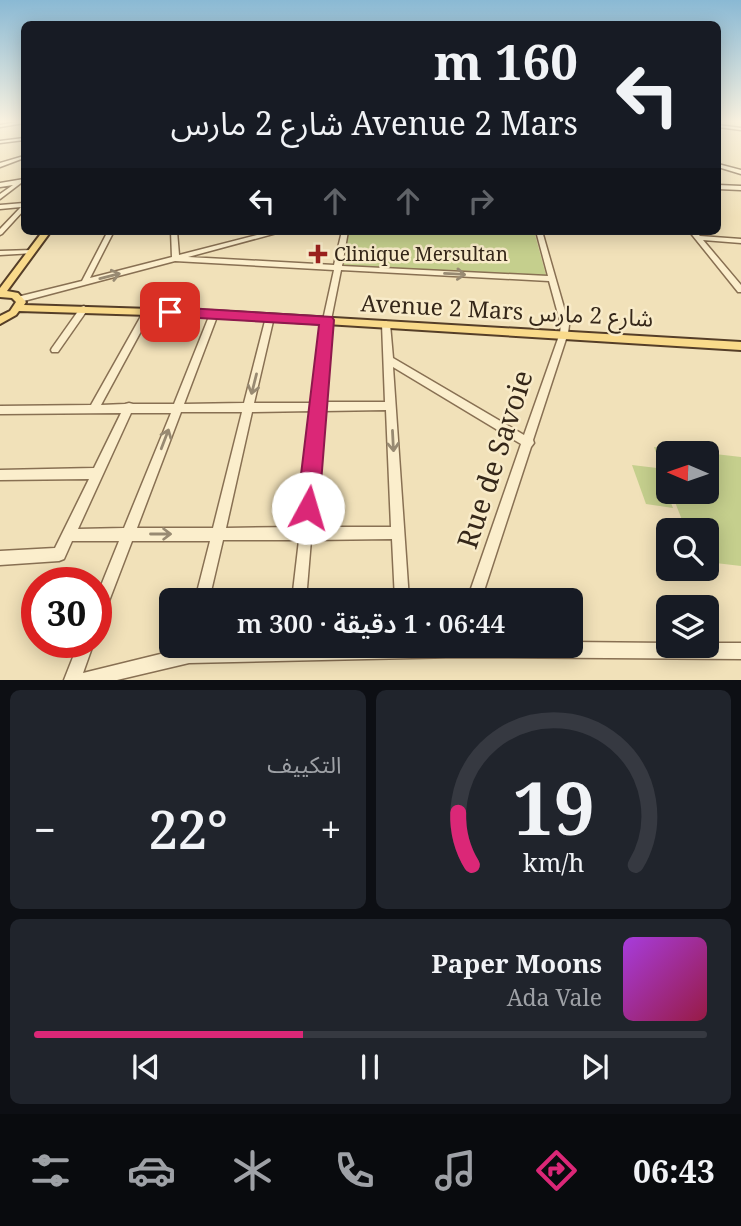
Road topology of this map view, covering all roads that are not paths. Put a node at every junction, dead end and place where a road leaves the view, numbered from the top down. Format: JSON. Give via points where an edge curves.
{"nodes":[{"id":1,"x":21,"y":160,"type":"edge"},
{"id":2,"x":0,"y":163,"type":"edge"},
{"id":3,"x":721,"y":167,"type":"edge"},
{"id":4,"x":741,"y":172,"type":"edge"},
{"id":5,"x":21,"y":181,"type":"edge"},
{"id":6,"x":21,"y":182,"type":"edge"},
{"id":7,"x":0,"y":185,"type":"edge"},
{"id":8,"x":721,"y":187,"type":"edge"},
{"id":9,"x":741,"y":188,"type":"edge"},
{"id":10,"x":0,"y":197,"type":"edge"},
{"id":11,"x":0,"y":206,"type":"edge"},
{"id":12,"x":21,"y":206,"type":"edge"},
{"id":13,"x":21,"y":209,"type":"edge"},
{"id":14,"x":0,"y":233,"type":"edge"},
{"id":15,"x":44,"y":235,"type":"edge"},
{"id":16,"x":109,"y":235,"type":"edge"},
{"id":17,"x":174,"y":235,"type":"edge"},
{"id":18,"x":266,"y":235,"type":"edge"},
{"id":19,"x":344,"y":235,"type":"edge"},
{"id":20,"x":540,"y":235,"type":"edge"},
{"id":21,"x":695,"y":235,"type":"edge"},
{"id":22,"x":698,"y":238,"type":"junction"},
{"id":23,"x":741,"y":241,"type":"edge"},
{"id":24,"x":32,"y":252,"type":"junction"},
{"id":25,"x":0,"y":253,"type":"edge"},
{"id":26,"x":176,"y":259,"type":"junction"},
{"id":27,"x":338,"y":268,"type":"junction"},
{"id":28,"x":553,"y":279,"type":"junction"},
{"id":29,"x":83,"y":283,"type":"junction"},
{"id":30,"x":741,"y":290,"type":"edge"},
{"id":31,"x":0,"y":294,"type":"edge"},
{"id":32,"x":19,"y":304,"type":"junction"},
{"id":33,"x":83,"y":309,"type":"junction"},
{"id":34,"x":148,"y":311,"type":"junction"},
{"id":35,"x":214,"y":314,"type":"junction"},
{"id":36,"x":270,"y":317,"type":"junction"},
{"id":37,"x":327,"y":320,"type":"junction"},
{"id":38,"x":0,"y":321,"type":"edge"},
{"id":39,"x":386,"y":324,"type":"junction"},
{"id":40,"x":564,"y":333,"type":"junction"},
{"id":41,"x":741,"y":346,"type":"edge"},
{"id":42,"x":55,"y":349,"type":"dead end"},
{"id":43,"x":388,"y":360,"type":"junction"},
{"id":44,"x":391,"y":406,"type":"junction"},
{"id":45,"x":129,"y":407,"type":"junction"},
{"id":46,"x":178,"y":407,"type":"junction"},
{"id":47,"x":248,"y":407,"type":"junction"},
{"id":48,"x":318,"y":407,"type":"junction"},
{"id":49,"x":94,"y":408,"type":"junction"},
{"id":50,"x":0,"y":410,"type":"edge"},
{"id":51,"x":529,"y":443,"type":"junction"},
{"id":52,"x":98,"y":473,"type":"junction"},
{"id":53,"x":0,"y":475,"type":"edge"},
{"id":54,"x":306,"y":533,"type":"junction"},
{"id":55,"x":398,"y":533,"type":"junction"},
{"id":56,"x":218,"y":534,"type":"junction"},
{"id":57,"x":69,"y":535,"type":"junction"},
{"id":58,"x":128,"y":535,"type":"junction"},
{"id":59,"x":0,"y":558,"type":"edge"},
{"id":60,"x":112,"y":576,"type":"edge"},
{"id":61,"x":205,"y":588,"type":"edge"},
{"id":62,"x":300,"y":588,"type":"edge"},
{"id":63,"x":401,"y":588,"type":"edge"},
{"id":64,"x":478,"y":588,"type":"edge"},
{"id":65,"x":583,"y":649,"type":"edge"},
{"id":66,"x":741,"y":651,"type":"edge"},
{"id":67,"x":81,"y":658,"type":"edge"},
{"id":68,"x":162,"y":658,"type":"edge"},
{"id":69,"x":72,"y":680,"type":"edge"},
{"id":70,"x":84,"y":680,"type":"edge"}],
"edges":[{"from":1,"to":2,"type":"street"},
{"from":3,"to":4,"type":"street"},
{"from":5,"to":7,"type":"street"},
{"from":6,"to":10,"type":"street"},
{"from":8,"to":9,"type":"street"},
{"from":11,"to":12,"type":"street"},
{"from":13,"to":14,"type":"street"},
{"from":15,"to":24,"type":"main road"},
{"from":16,"to":29,"type":"street"},
{"from":17,"to":26,"type":"street"},
{"from":18,"to":26,"type":"street"},
{"from":19,"to":27,"type":"street"},
{"from":20,"to":28,"type":"street"},
{"from":21,"to":22,"type":"street"},
{"from":22,"to":23,"type":"street"},
{"from":22,"to":30,"type":"street"},
{"from":24,"to":25,"type":"street"},
{"from":24,"to":31,"type":"main road"},
{"from":26,"to":27,"type":"street"},
{"from":29,"to":26,"type":"street","one_way":true},
{"from":27,"to":28,"type":"street","one_way":true},
{"from":27,"to":37,"type":"street"},
{"from":28,"to":40,"type":"street"},
{"from":29,"to":32,"type":"street"},
{"from":31,"to":32,"type":"main road","name":"Avenue 2 Mars شارع 2 مارس","via":[[13,294]]},
{"from":32,"to":33,"type":"main road","name":"Avenue 2 Mars شارع 2 مارس"},
{"from":32,"to":38,"type":"main road"},
{"from":33,"to":34,"type":"main road","name":"Avenue 2 Mars شارع 2 مارس"},
{"from":33,"to":42,"type":"street"},
{"from":34,"to":35,"type":"main road","name":"Avenue 2 Mars شارع 2 مارس"},
{"from":34,"to":49,"type":"street"},
{"from":35,"to":36,"type":"main road","name":"Avenue 2 Mars شارع 2 مارس"},
{"from":35,"to":46,"type":"street"},
{"from":36,"to":37,"type":"main road","name":"Avenue 2 Mars شارع 2 مارس"},
{"from":36,"to":47,"type":"street","one_way":true},
{"from":37,"to":39,"type":"main road","name":"Avenue 2 Mars شارع 2 مارس"},
{"from":37,"to":48,"type":"street"},
{"from":39,"to":40,"type":"main road","name":"Avenue 2 Mars شارع 2 مارس"},
{"from":39,"to":43,"type":"street"},
{"from":40,"to":41,"type":"main road","name":"Avenue 2 Mars شارع 2 مارس"},
{"from":40,"to":51,"type":"street","name":"Rue de Savoie"},
{"from":43,"to":44,"type":"street"},
{"from":43,"to":51,"type":"street"},
{"from":44,"to":48,"type":"street"},
{"from":44,"to":55,"type":"street","one_way":true},
{"from":45,"to":46,"type":"street"},
{"from":45,"to":49,"type":"street"},
{"from":45,"to":52,"type":"street"},
{"from":46,"to":47,"type":"street"},
{"from":58,"to":46,"type":"street","one_way":true},
{"from":47,"to":48,"type":"street"},
{"from":47,"to":56,"type":"street"},
{"from":48,"to":54,"type":"street"},
{"from":49,"to":50,"type":"street"},
{"from":51,"to":64,"type":"street","name":"Rue de Savoie"},
{"from":52,"to":53,"type":"street"},
{"from":52,"to":57,"type":"street"},
{"from":54,"to":55,"type":"street"},
{"from":54,"to":56,"type":"street"},
{"from":54,"to":62,"type":"street"},
{"from":55,"to":63,"type":"street"},
{"from":58,"to":56,"type":"street","one_way":true},
{"from":56,"to":61,"type":"street"},
{"from":57,"to":58,"type":"street"},
{"from":57,"to":59,"type":"street","via":[[57,556]]},
{"from":58,"to":60,"type":"street"},
{"from":65,"to":66,"type":"street"},
{"from":67,"to":69,"type":"street"},
{"from":68,"to":70,"type":"street"}]}
